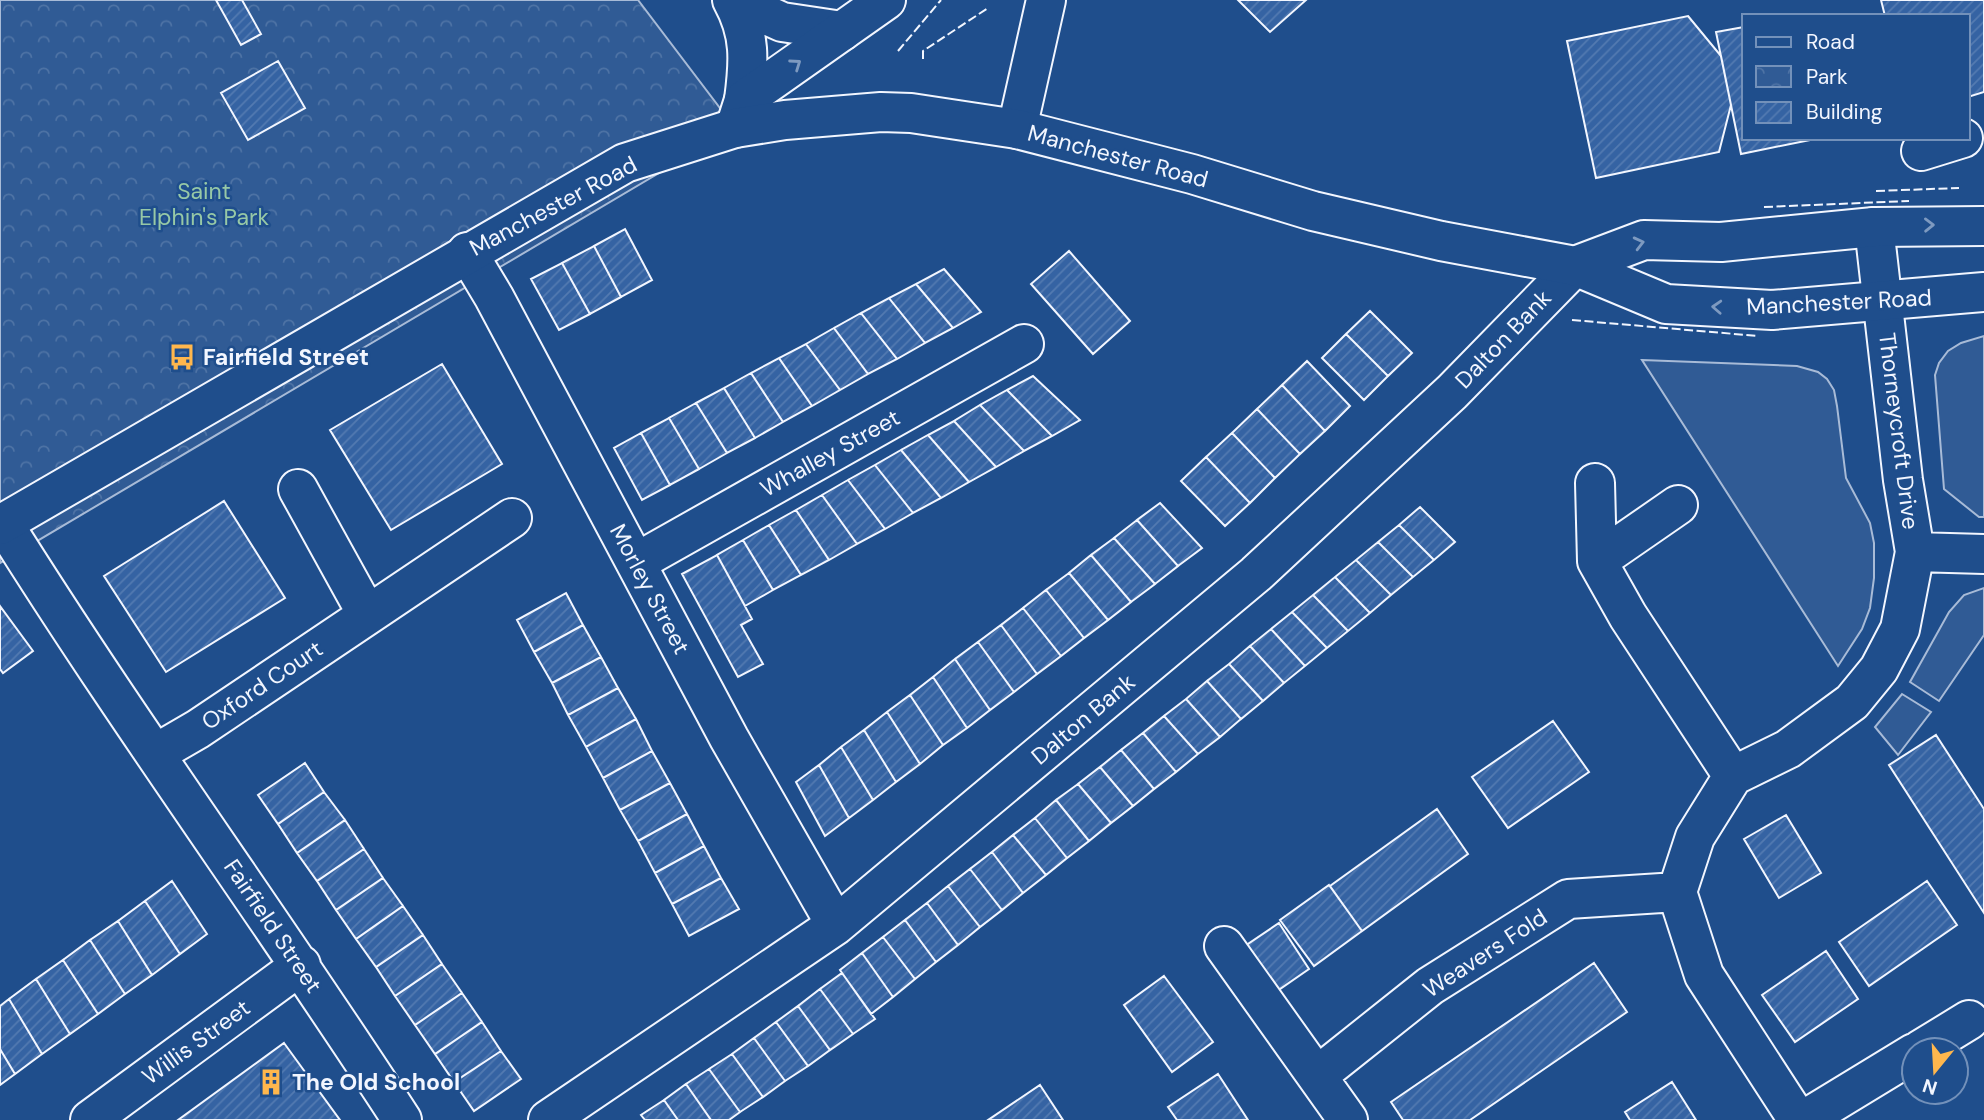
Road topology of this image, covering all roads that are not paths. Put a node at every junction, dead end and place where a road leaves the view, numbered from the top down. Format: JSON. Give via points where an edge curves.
{"nodes":[{"id":1,"x":733,"y":0,"type":"edge"},
{"id":2,"x":886,"y":0,"type":"edge"},
{"id":3,"x":1046,"y":0,"type":"edge"},
{"id":4,"x":842,"y":31,"type":"junction"},
{"id":5,"x":740,"y":114,"type":"junction"},
{"id":6,"x":1017,"y":130,"type":"junction"},
{"id":7,"x":1956,"y":140,"type":"edge"},
{"id":8,"x":1921,"y":151,"type":"dead end"},
{"id":9,"x":1984,"y":226,"type":"edge"},
{"id":10,"x":1874,"y":227,"type":"junction"},
{"id":11,"x":467,"y":252,"type":"junction"},
{"id":12,"x":1575,"y":266,"type":"junction"},
{"id":13,"x":1984,"y":292,"type":"edge"},
{"id":14,"x":1883,"y":302,"type":"junction"},
{"id":15,"x":1024,"y":344,"type":"dead end"},
{"id":16,"x":1595,"y":483,"type":"dead end"},
{"id":17,"x":298,"y":489,"type":"dead end"},
{"id":18,"x":1678,"y":505,"type":"dead end"},
{"id":19,"x":512,"y":518,"type":"dead end"},
{"id":20,"x":2,"y":524,"type":"edge"},
{"id":21,"x":1915,"y":552,"type":"junction"},
{"id":22,"x":1984,"y":554,"type":"edge"},
{"id":23,"x":1597,"y":561,"type":"junction"},
{"id":24,"x":637,"y":562,"type":"junction"},
{"id":25,"x":367,"y":614,"type":"junction"},
{"id":26,"x":155,"y":754,"type":"junction"},
{"id":27,"x":1732,"y":776,"type":"junction"},
{"id":28,"x":1677,"y":892,"type":"junction"},
{"id":29,"x":836,"y":925,"type":"junction"},
{"id":30,"x":1224,"y":946,"type":"dead end"},
{"id":31,"x":302,"y":965,"type":"junction"},
{"id":32,"x":1969,"y":1020,"type":"dead end"},
{"id":33,"x":1943,"y":1036,"type":"edge"},
{"id":34,"x":1900,"y":1062,"type":"edge"},
{"id":35,"x":1317,"y":1076,"type":"junction"},
{"id":36,"x":90,"y":1120,"type":"edge"},
{"id":37,"x":402,"y":1120,"type":"edge"},
{"id":38,"x":548,"y":1120,"type":"edge"},
{"id":39,"x":1348,"y":1120,"type":"edge"},
{"id":40,"x":1798,"y":1120,"type":"edge"},
{"id":41,"x":1804,"y":1120,"type":"edge"}],
"edges":[{"from":1,"to":4,"type":"street","via":[[782,22]]},
{"from":1,"to":5,"type":"street","via":[[749,41]]},
{"from":2,"to":4,"type":"street"},
{"from":3,"to":6,"type":"street"},
{"from":5,"to":4,"type":"street","one_way":true},
{"from":5,"to":6,"type":"street","name":"Manchester Road","via":[[785,120],[881,112]]},
{"from":5,"to":11,"type":"street","name":"Manchester Road","via":[[625,163]]},
{"from":6,"to":12,"type":"street","name":"Manchester Road","via":[[1192,174],[1313,211]]},
{"from":7,"to":8,"type":"street"},
{"from":10,"to":9,"type":"street","one_way":true},
{"from":12,"to":10,"type":"street","one_way":true,"via":[[1644,240],[1721,242]]},
{"from":10,"to":14,"type":"street","name":"Thorneycroft Drive"},
{"from":11,"to":20,"type":"street","name":"Manchester Road"},
{"from":11,"to":24,"type":"street","name":"Morley Street"},
{"from":14,"to":12,"type":"street","name":"Manchester Road","one_way":true,"via":[[1772,310],[1666,304]]},
{"from":12,"to":29,"type":"street","name":"Dalton Bank","via":[[1452,392],[1256,574]]},
{"from":13,"to":14,"type":"street","name":"Manchester Road"},
{"from":14,"to":21,"type":"street","name":"Thorneycroft Drive"},
{"from":15,"to":24,"type":"street","name":"Whalley Street"},
{"from":16,"to":23,"type":"street"},
{"from":17,"to":25,"type":"street"},
{"from":18,"to":23,"type":"street"},
{"from":19,"to":25,"type":"street","name":"Oxford Court"},
{"from":20,"to":26,"type":"street","name":"Fairfield Street"},
{"from":21,"to":22,"type":"street","name":"Thorneycroft Drive"},
{"from":21,"to":27,"type":"street","name":"Thorneycroft Drive","via":[[1899,629],[1879,669],[1852,702],[1788,749]]},
{"from":23,"to":27,"type":"street"},
{"from":24,"to":29,"type":"street","name":"Morley Street","via":[[729,738]]},
{"from":25,"to":26,"type":"street","name":"Oxford Court"},
{"from":26,"to":31,"type":"street","name":"Fairfield Street"},
{"from":27,"to":28,"type":"street","via":[[1695,837]]},
{"from":28,"to":35,"type":"street","name":"Weavers Fold","via":[[1568,899],[1430,986]]},
{"from":28,"to":40,"type":"street","via":[[1704,975]]},
{"from":29,"to":38,"type":"street","name":"Dalton Bank"},
{"from":30,"to":35,"type":"street"},
{"from":31,"to":36,"type":"street","name":"Willis Street"},
{"from":31,"to":37,"type":"street","name":"Fairfield Street"},
{"from":32,"to":33,"type":"street"},
{"from":34,"to":41,"type":"street"},
{"from":35,"to":39,"type":"street"}]}
